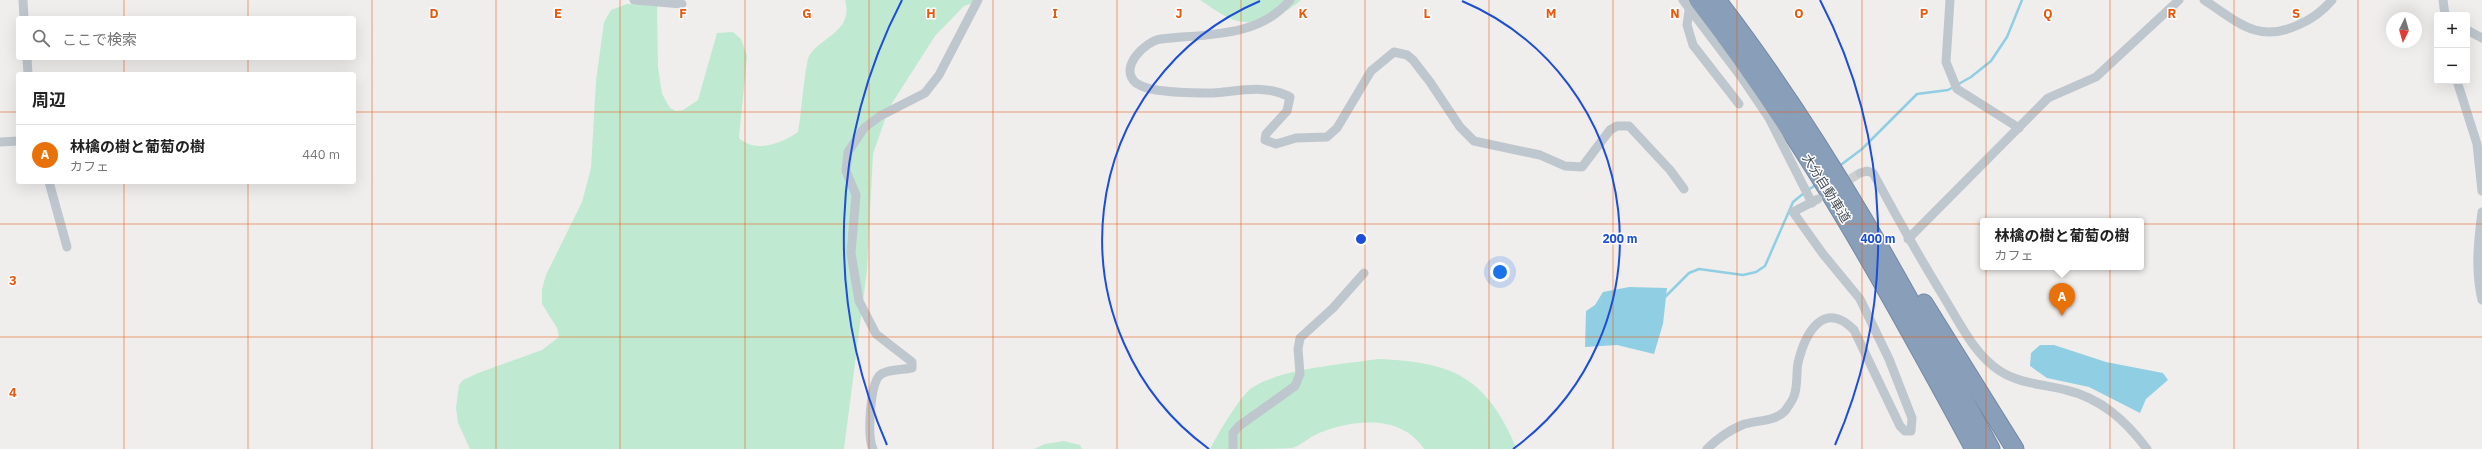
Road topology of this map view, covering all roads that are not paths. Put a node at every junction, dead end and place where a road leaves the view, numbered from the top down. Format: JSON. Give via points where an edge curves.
{"nodes":[{"id":1,"x":23,"y":0,"type":"edge"},
{"id":2,"x":634,"y":0,"type":"edge"},
{"id":3,"x":978,"y":0,"type":"edge"},
{"id":4,"x":1290,"y":0,"type":"edge"},
{"id":5,"x":1683,"y":0,"type":"edge"},
{"id":6,"x":1717,"y":0,"type":"edge"},
{"id":7,"x":1950,"y":0,"type":"edge"},
{"id":8,"x":2179,"y":0,"type":"edge"},
{"id":9,"x":2204,"y":0,"type":"edge"},
{"id":10,"x":2332,"y":0,"type":"edge"},
{"id":11,"x":2443,"y":0,"type":"edge"},
{"id":12,"x":682,"y":4,"type":"dead end"},
{"id":13,"x":1694,"y":5,"type":"edge"},
{"id":14,"x":2445,"y":12,"type":"edge"},
{"id":15,"x":24,"y":16,"type":"edge"},
{"id":16,"x":2470,"y":32,"type":"edge"},
{"id":17,"x":2482,"y":38,"type":"edge"},
{"id":18,"x":27,"y":60,"type":"edge"},
{"id":19,"x":28,"y":72,"type":"edge"},
{"id":20,"x":2458,"y":84,"type":"edge"},
{"id":21,"x":1738,"y":104,"type":"dead end"},
{"id":22,"x":2019,"y":128,"type":"junction"},
{"id":23,"x":16,"y":140,"type":"edge"},
{"id":24,"x":0,"y":142,"type":"edge"},
{"id":25,"x":1824,"y":153,"type":"junction"},
{"id":26,"x":1860,"y":174,"type":"dead end"},
{"id":27,"x":50,"y":184,"type":"edge"},
{"id":28,"x":1684,"y":189,"type":"dead end"},
{"id":29,"x":2482,"y":192,"type":"edge"},
{"id":30,"x":2482,"y":212,"type":"edge"},
{"id":31,"x":1908,"y":239,"type":"junction"},
{"id":32,"x":67,"y":247,"type":"dead end"},
{"id":33,"x":1364,"y":273,"type":"dead end"},
{"id":34,"x":1891,"y":296,"type":"junction"},
{"id":35,"x":2482,"y":300,"type":"edge"},
{"id":36,"x":873,"y":449,"type":"edge"},
{"id":37,"x":1232,"y":449,"type":"edge"},
{"id":38,"x":1707,"y":449,"type":"edge"},
{"id":39,"x":1967,"y":449,"type":"edge"},
{"id":40,"x":1974,"y":449,"type":"edge"},
{"id":41,"x":1991,"y":449,"type":"edge"},
{"id":42,"x":2015,"y":449,"type":"edge"},
{"id":43,"x":2147,"y":449,"type":"edge"}],
"edges":[{"from":1,"to":15,"type":"street"},
{"from":2,"to":12,"type":"street"},
{"from":3,"to":36,"type":"street","via":[[939,74],[925,93],[880,116],[864,128],[848,152],[846,171],[856,195],[851,253],[859,301],[876,334],[912,362],[912,368],[886,372],[879,377],[874,392],[870,431]]},
{"from":4,"to":28,"type":"street","via":[[1273,16],[1254,26],[1229,32],[1157,40],[1136,55],[1131,64],[1131,75],[1135,82],[1146,89],[1179,93],[1254,89],[1279,91],[1290,97],[1287,110],[1266,134],[1265,140],[1276,144],[1296,138],[1327,137],[1337,128],[1371,71],[1394,52],[1407,55],[1413,60],[1460,127],[1474,141],[1540,155],[1565,166],[1582,167],[1610,130],[1617,126],[1629,126]]},
{"from":5,"to":13,"type":"street"},
{"from":6,"to":25,"type":"highway","name":"大分自動車道"},
{"from":7,"to":22,"type":"street","via":[[1946,62],[1957,89]]},
{"from":8,"to":22,"type":"street","via":[[2096,77],[2048,98]]},
{"from":9,"to":10,"type":"street","via":[[2258,32],[2271,34],[2284,32],[2313,18]]},
{"from":11,"to":14,"type":"street"},
{"from":13,"to":21,"type":"street","via":[[1687,25],[1693,45]]},
{"from":13,"to":34,"type":"highway","name":"大分自動車道","via":[[1737,50],[1814,165]]},
{"from":13,"to":38,"type":"street","via":[[1769,118],[1813,200],[1793,212],[1860,299],[1889,359],[1912,418],[1911,430],[1905,431],[1900,426],[1854,330],[1844,319],[1829,317],[1818,322],[1805,342],[1798,363],[1794,398],[1785,411],[1776,417],[1743,424],[1719,437]]},
{"from":16,"to":17,"type":"street"},
{"from":18,"to":19,"type":"street"},
{"from":20,"to":29,"type":"street","via":[[2477,144]]},
{"from":22,"to":31,"type":"street"},
{"from":23,"to":24,"type":"street"},
{"from":25,"to":41,"type":"highway","name":"大分自動車道","via":[[1902,283]]},
{"from":25,"to":42,"type":"highway","via":[[1904,272]]},
{"from":26,"to":31,"type":"street","via":[[1867,171],[1873,173]]},
{"from":27,"to":32,"type":"street"},
{"from":30,"to":35,"type":"street","via":[[2477,260]]},
{"from":31,"to":43,"type":"street","via":[[1967,336],[1998,370],[2013,378],[2066,390],[2099,402],[2134,431]]},
{"from":33,"to":37,"type":"street","via":[[1333,308],[1300,338],[1300,374],[1295,386],[1239,426],[1233,433]]},
{"from":34,"to":39,"type":"highway"},
{"from":34,"to":40,"type":"highway","name":"大分自動車道"}]}
